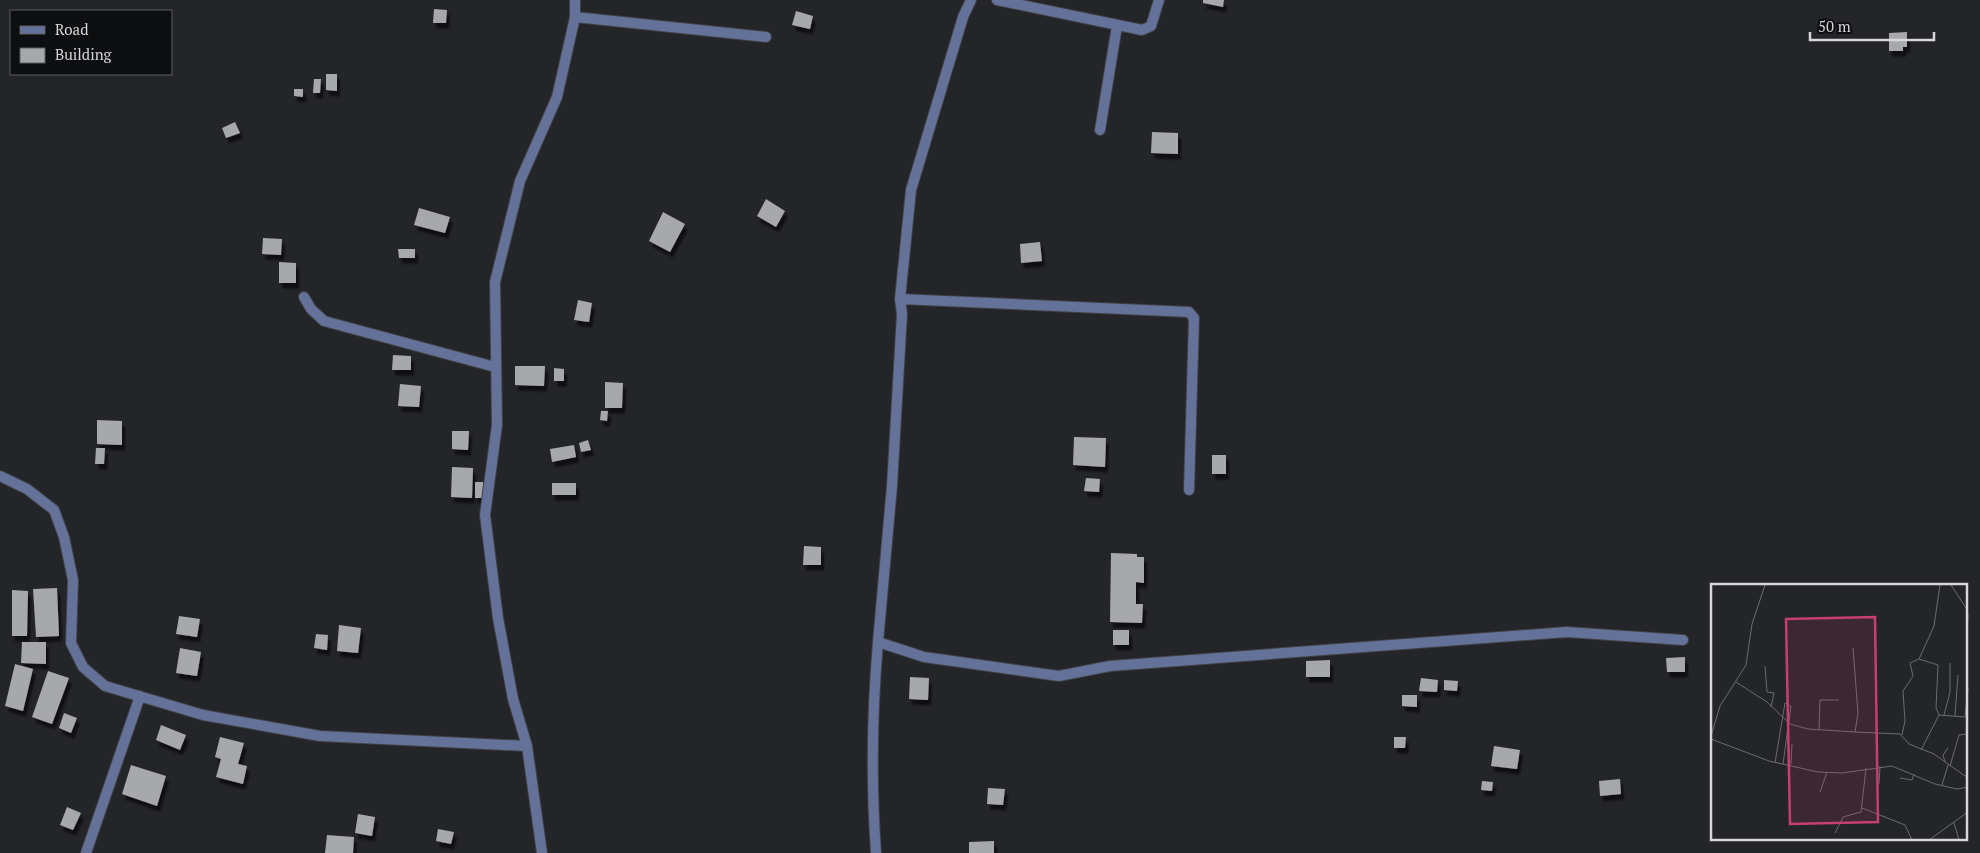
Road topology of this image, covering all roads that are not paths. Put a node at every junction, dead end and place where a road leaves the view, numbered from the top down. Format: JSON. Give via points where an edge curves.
{"nodes":[{"id":1,"x":575,"y":0,"type":"edge"},
{"id":2,"x":971,"y":0,"type":"edge"},
{"id":3,"x":997,"y":0,"type":"edge"},
{"id":4,"x":1159,"y":0,"type":"edge"},
{"id":5,"x":575,"y":17,"type":"junction"},
{"id":6,"x":1117,"y":26,"type":"junction"},
{"id":7,"x":766,"y":37,"type":"dead end"},
{"id":8,"x":1100,"y":130,"type":"dead end"},
{"id":9,"x":304,"y":297,"type":"dead end"},
{"id":10,"x":900,"y":299,"type":"junction"},
{"id":11,"x":495,"y":367,"type":"junction"},
{"id":12,"x":0,"y":476,"type":"edge"},
{"id":13,"x":1189,"y":490,"type":"dead end"},
{"id":14,"x":1683,"y":640,"type":"dead end"},
{"id":15,"x":878,"y":642,"type":"junction"},
{"id":16,"x":140,"y":696,"type":"junction"},
{"id":17,"x":526,"y":746,"type":"junction"},
{"id":18,"x":86,"y":853,"type":"edge"},
{"id":19,"x":542,"y":853,"type":"edge"},
{"id":20,"x":876,"y":853,"type":"edge"}],
"edges":[{"from":1,"to":5,"type":"street"},
{"from":2,"to":10,"type":"street","via":[[963,17],[911,190]]},
{"from":3,"to":6,"type":"street"},
{"from":4,"to":6,"type":"street","via":[[1151,26],[1147,29]]},
{"from":5,"to":7,"type":"street"},
{"from":5,"to":11,"type":"street","via":[[557,97],[520,180],[495,282]]},
{"from":6,"to":8,"type":"street"},
{"from":9,"to":11,"type":"street","via":[[324,321]]},
{"from":10,"to":13,"type":"street","via":[[1189,312],[1194,318]]},
{"from":10,"to":15,"type":"street","via":[[902,314],[892,486]]},
{"from":11,"to":17,"type":"street","via":[[496,425],[485,514],[498,618],[513,699]]},
{"from":12,"to":16,"type":"street","via":[[27,489],[54,510],[64,537],[73,580],[71,643],[83,668],[105,686]]},
{"from":14,"to":15,"type":"street","via":[[1567,632],[1120,665],[1059,676],[924,657]]},
{"from":15,"to":20,"type":"street","via":[[874,684]]},
{"from":16,"to":17,"type":"street","via":[[203,715],[320,736]]},
{"from":16,"to":18,"type":"street"},
{"from":17,"to":19,"type":"street"}]}
